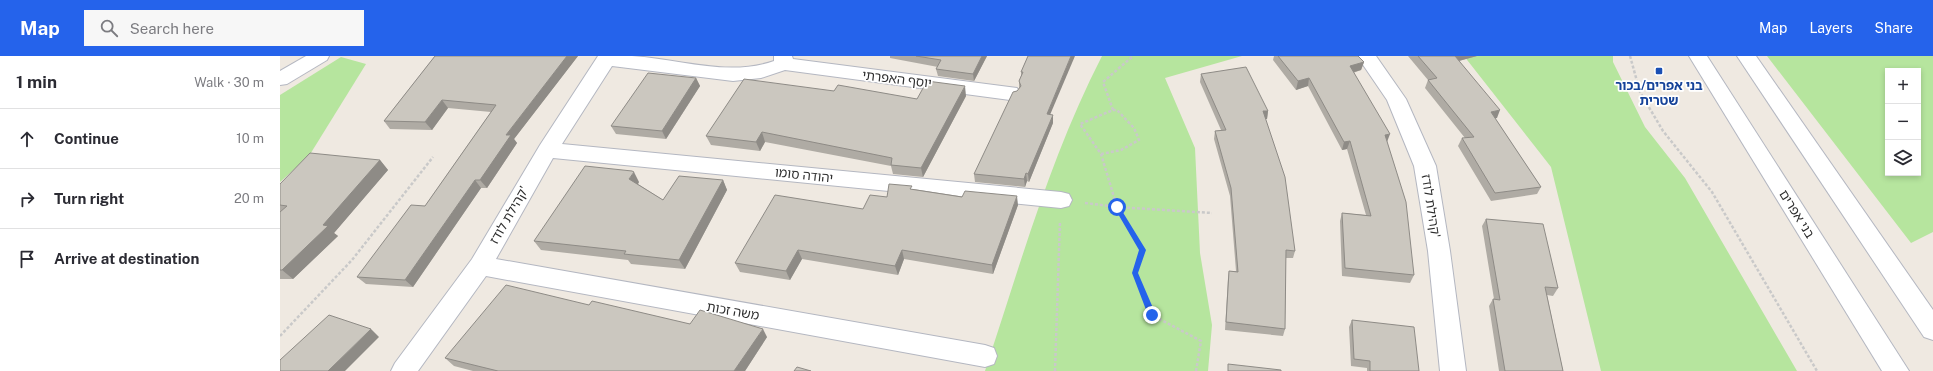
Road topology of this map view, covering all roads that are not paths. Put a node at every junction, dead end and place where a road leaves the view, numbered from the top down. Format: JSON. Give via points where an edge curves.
{"nodes":[{"id":1,"x":320,"y":56,"type":"edge"},
{"id":2,"x":1366,"y":56,"type":"edge"},
{"id":3,"x":1698,"y":56,"type":"edge"},
{"id":4,"x":1746,"y":56,"type":"edge"},
{"id":5,"x":607,"y":58,"type":"edge"},
{"id":6,"x":783,"y":60,"type":"edge"},
{"id":7,"x":280,"y":79,"type":"edge"},
{"id":8,"x":1010,"y":93,"type":"dead end"},
{"id":9,"x":547,"y":150,"type":"junction"},
{"id":10,"x":1061,"y":200,"type":"dead end"},
{"id":11,"x":480,"y":266,"type":"junction"},
{"id":12,"x":1933,"y":330,"type":"edge"},
{"id":13,"x":985,"y":356,"type":"dead end"},
{"id":14,"x":404,"y":371,"type":"edge"},
{"id":15,"x":1453,"y":371,"type":"edge"},
{"id":16,"x":1896,"y":371,"type":"edge"}],
"edges":[{"from":1,"to":7,"type":"street"},
{"from":2,"to":15,"type":"street","name":"קהילת לודז'","via":[[1396,99],[1425,166]]},
{"from":3,"to":16,"type":"street","name":"בני אפרים"},
{"from":4,"to":12,"type":"street"},
{"from":5,"to":6,"type":"street","name":"יוסף האפרתי","via":[[733,75],[761,72]]},
{"from":5,"to":9,"type":"street","name":"קהילת לודז'"},
{"from":6,"to":8,"type":"street","name":"יוסף האפרתי"},
{"from":9,"to":10,"type":"street","name":"יהודה סומו"},
{"from":9,"to":11,"type":"street","name":"קהילת לודז'"},
{"from":11,"to":13,"type":"street","name":"משה זכות"},
{"from":11,"to":14,"type":"street","name":"קהילת לודז'"}]}
